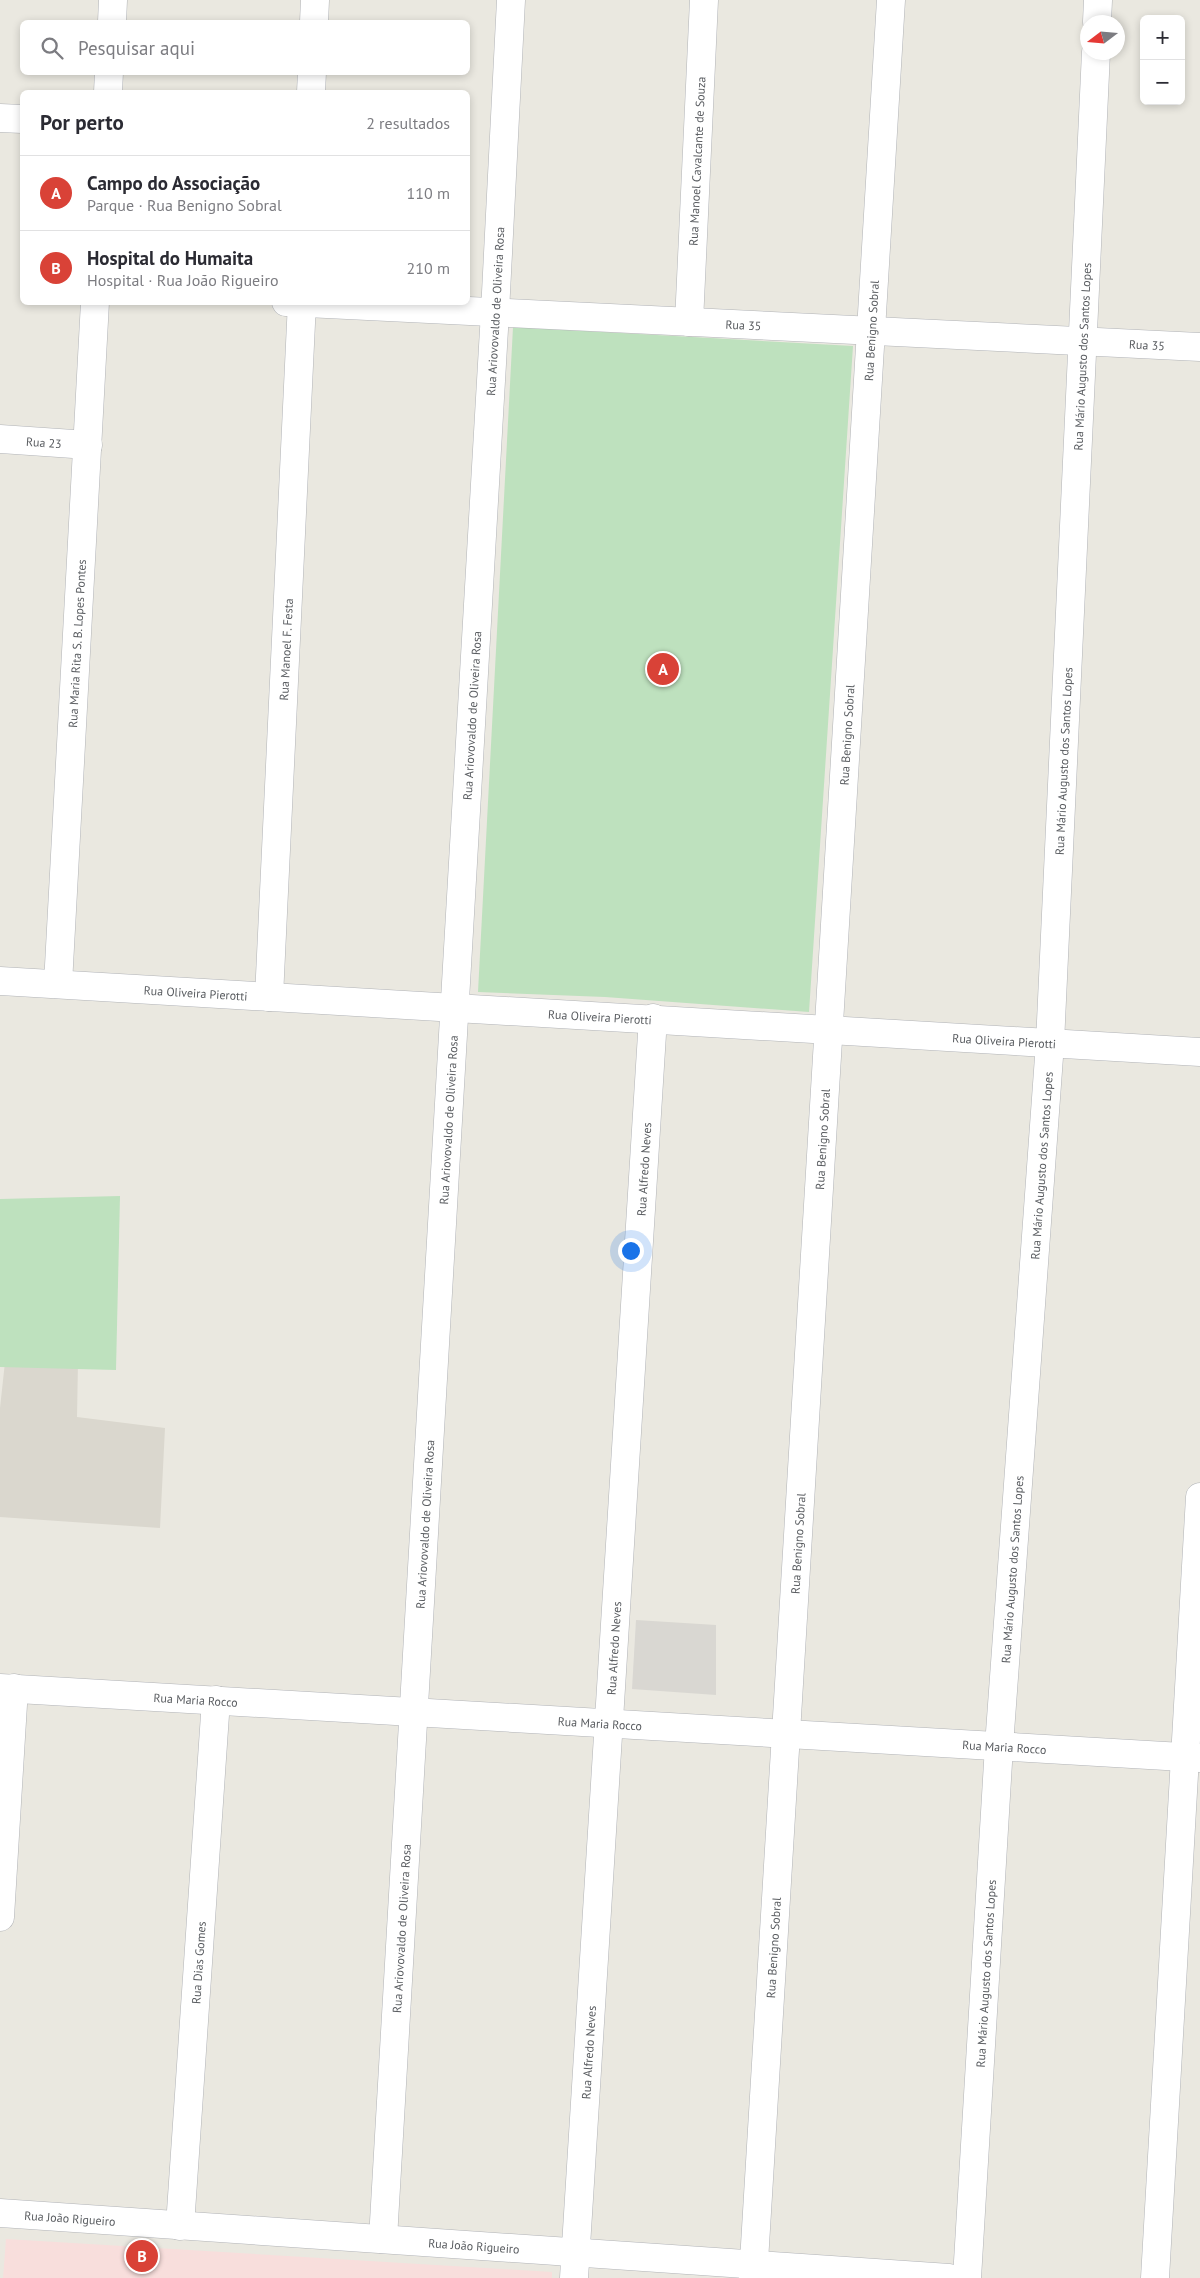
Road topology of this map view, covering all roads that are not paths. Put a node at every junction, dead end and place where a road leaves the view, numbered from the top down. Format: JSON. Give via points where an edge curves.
{"nodes":[{"id":1,"x":113,"y":0,"type":"edge"},
{"id":2,"x":315,"y":0,"type":"edge"},
{"id":3,"x":511,"y":0,"type":"edge"},
{"id":4,"x":704,"y":0,"type":"edge"},
{"id":5,"x":891,"y":0,"type":"edge"},
{"id":6,"x":1098,"y":0,"type":"edge"},
{"id":7,"x":1097,"y":15,"type":"edge"},
{"id":8,"x":112,"y":20,"type":"edge"},
{"id":9,"x":314,"y":20,"type":"edge"},
{"id":10,"x":1096,"y":60,"type":"edge"},
{"id":11,"x":109,"y":75,"type":"edge"},
{"id":12,"x":312,"y":75,"type":"edge"},
{"id":13,"x":108,"y":90,"type":"edge"},
{"id":14,"x":311,"y":90,"type":"edge"},
{"id":15,"x":0,"y":118,"type":"edge"},
{"id":16,"x":20,"y":119,"type":"edge"},
{"id":17,"x":96,"y":305,"type":"edge"},
{"id":18,"x":297,"y":305,"type":"edge"},
{"id":19,"x":341,"y":305,"type":"edge"},
{"id":20,"x":495,"y":312,"type":"junction"},
{"id":21,"x":689,"y":322,"type":"junction"},
{"id":22,"x":870,"y":331,"type":"junction"},
{"id":23,"x":1084,"y":342,"type":"junction"},
{"id":24,"x":1200,"y":347,"type":"edge"},
{"id":25,"x":0,"y":440,"type":"edge"},
{"id":26,"x":88,"y":445,"type":"junction"},
{"id":27,"x":0,"y":981,"type":"edge"},
{"id":28,"x":58,"y":984,"type":"junction"},
{"id":29,"x":270,"y":997,"type":"junction"},
{"id":30,"x":455,"y":1008,"type":"junction"},
{"id":31,"x":653,"y":1018,"type":"junction"},
{"id":32,"x":828,"y":1030,"type":"junction"},
{"id":33,"x":1050,"y":1043,"type":"junction"},
{"id":34,"x":1200,"y":1052,"type":"edge"},
{"id":35,"x":1200,"y":1497,"type":"edge"},
{"id":36,"x":7,"y":1688,"type":"edge"},
{"id":37,"x":216,"y":1700,"type":"junction"},
{"id":38,"x":414,"y":1712,"type":"junction"},
{"id":39,"x":609,"y":1723,"type":"junction"},
{"id":40,"x":785,"y":1734,"type":"junction"},
{"id":41,"x":999,"y":1746,"type":"junction"},
{"id":42,"x":1192,"y":1758,"type":"edge"},
{"id":43,"x":0,"y":1917,"type":"edge"},
{"id":44,"x":0,"y":2213,"type":"edge"},
{"id":45,"x":180,"y":2226,"type":"junction"},
{"id":46,"x":383,"y":2239,"type":"junction"},
{"id":47,"x":575,"y":2265,"type":"edge"},
{"id":48,"x":753,"y":2271,"type":"edge"},
{"id":49,"x":949,"y":2278,"type":"edge"},
{"id":50,"x":967,"y":2278,"type":"edge"},
{"id":51,"x":1155,"y":2278,"type":"edge"}],
"edges":[{"from":1,"to":8,"type":"street"},
{"from":2,"to":9,"type":"street"},
{"from":3,"to":20,"type":"street","name":"Rua Ariovovaldo de Oliveira Rosa"},
{"from":4,"to":21,"type":"street","name":"Rua Manoel Cavalcante de Souza"},
{"from":5,"to":22,"type":"street","name":"Rua Benigno Sobral"},
{"from":6,"to":7,"type":"street"},
{"from":10,"to":23,"type":"street","name":"Rua Mário Augusto dos Santos Lopes"},
{"from":11,"to":13,"type":"street"},
{"from":12,"to":14,"type":"street"},
{"from":15,"to":16,"type":"street"},
{"from":17,"to":26,"type":"street","name":"Rua Maria Rita S. B. Lopes Pontes"},
{"from":18,"to":29,"type":"street","name":"Rua Manoel F. Festa"},
{"from":19,"to":20,"type":"street","name":"Rua 35"},
{"from":20,"to":21,"type":"street","name":"Rua 35"},
{"from":20,"to":30,"type":"street","name":"Rua Ariovovaldo de Oliveira Rosa"},
{"from":21,"to":22,"type":"street","name":"Rua 35"},
{"from":22,"to":23,"type":"street","name":"Rua 35"},
{"from":22,"to":32,"type":"street","name":"Rua Benigno Sobral"},
{"from":23,"to":24,"type":"street","name":"Rua 35"},
{"from":23,"to":33,"type":"street","name":"Rua Mário Augusto dos Santos Lopes"},
{"from":25,"to":26,"type":"street","name":"Rua 23"},
{"from":26,"to":28,"type":"street","name":"Rua Maria Rita S. B. Lopes Pontes"},
{"from":27,"to":28,"type":"street","name":"Rua Oliveira Pierotti"},
{"from":28,"to":29,"type":"street","name":"Rua Oliveira Pierotti"},
{"from":29,"to":30,"type":"street","name":"Rua Oliveira Pierotti"},
{"from":30,"to":31,"type":"street","name":"Rua Oliveira Pierotti"},
{"from":30,"to":38,"type":"street","name":"Rua Ariovovaldo de Oliveira Rosa"},
{"from":31,"to":32,"type":"street","name":"Rua Oliveira Pierotti"},
{"from":31,"to":39,"type":"street","name":"Rua Alfredo Neves"},
{"from":32,"to":33,"type":"street","name":"Rua Oliveira Pierotti"},
{"from":32,"to":40,"type":"street","name":"Rua Benigno Sobral"},
{"from":33,"to":34,"type":"street","name":"Rua Oliveira Pierotti"},
{"from":33,"to":41,"type":"street","name":"Rua Mário Augusto dos Santos Lopes"},
{"from":35,"to":42,"type":"street"},
{"from":36,"to":37,"type":"street","name":"Rua Maria Rocco"},
{"from":36,"to":43,"type":"street"},
{"from":37,"to":38,"type":"street","name":"Rua Maria Rocco"},
{"from":37,"to":45,"type":"street","name":"Rua Dias Gomes"},
{"from":38,"to":39,"type":"street","name":"Rua Maria Rocco"},
{"from":38,"to":46,"type":"street","name":"Rua Ariovovaldo de Oliveira Rosa"},
{"from":39,"to":40,"type":"street","name":"Rua Maria Rocco"},
{"from":39,"to":47,"type":"street","name":"Rua Alfredo Neves"},
{"from":40,"to":41,"type":"street","name":"Rua Maria Rocco"},
{"from":40,"to":48,"type":"street","name":"Rua Benigno Sobral"},
{"from":41,"to":42,"type":"street","name":"Rua Maria Rocco"},
{"from":41,"to":50,"type":"street","name":"Rua Mário Augusto dos Santos Lopes"},
{"from":42,"to":51,"type":"street"},
{"from":44,"to":45,"type":"street","name":"Rua João Rigueiro"},
{"from":45,"to":46,"type":"street","name":"Rua João Rigueiro"},
{"from":46,"to":47,"type":"street","name":"Rua João Rigueiro"},
{"from":47,"to":48,"type":"street","name":"Rua João Rigueiro"},
{"from":48,"to":49,"type":"street","name":"Rua João Rigueiro"}]}
